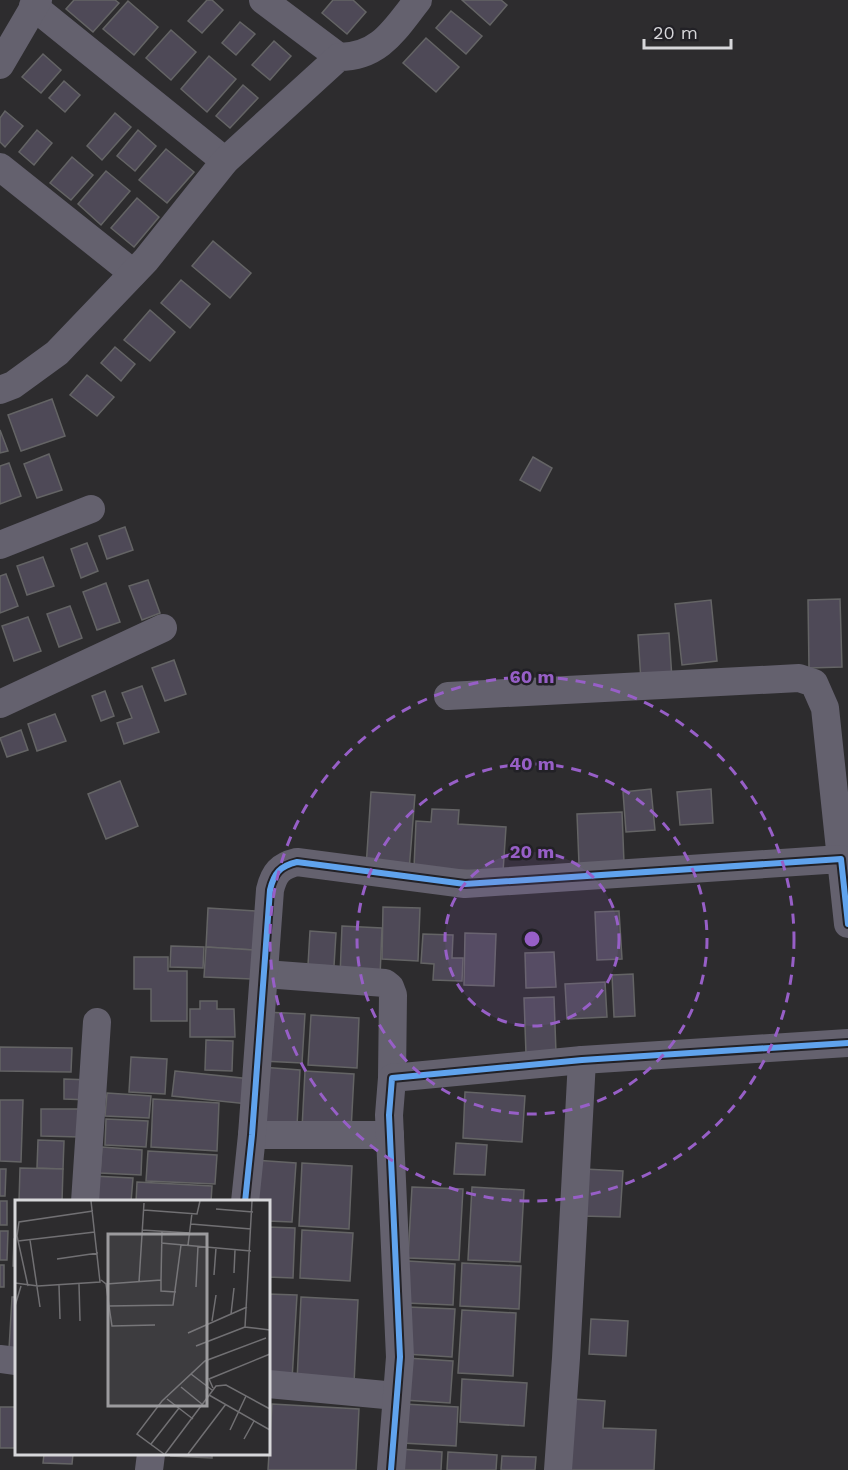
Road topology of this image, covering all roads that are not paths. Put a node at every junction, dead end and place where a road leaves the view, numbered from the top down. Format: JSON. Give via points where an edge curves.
{"nodes":[{"id":1,"x":263,"y":0,"type":"edge"},
{"id":2,"x":418,"y":0,"type":"edge"},
{"id":3,"x":35,"y":3,"type":"edge"},
{"id":4,"x":339,"y":57,"type":"junction"},
{"id":5,"x":0,"y":65,"type":"edge"},
{"id":6,"x":225,"y":161,"type":"junction"},
{"id":7,"x":0,"y":167,"type":"edge"},
{"id":8,"x":133,"y":273,"type":"junction"},
{"id":9,"x":0,"y":390,"type":"edge"},
{"id":10,"x":91,"y":509,"type":"dead end"},
{"id":11,"x":0,"y":545,"type":"edge"},
{"id":12,"x":163,"y":628,"type":"dead end"},
{"id":13,"x":448,"y":696,"type":"dead end"},
{"id":14,"x":0,"y":704,"type":"edge"},
{"id":15,"x":841,"y":859,"type":"junction"},
{"id":16,"x":848,"y":924,"type":"edge"},
{"id":17,"x":265,"y":974,"type":"junction"},
{"id":18,"x":97,"y":1022,"type":"dead end"},
{"id":19,"x":848,"y":1043,"type":"edge"},
{"id":20,"x":582,"y":1060,"type":"junction"},
{"id":21,"x":392,"y":1078,"type":"junction"},
{"id":22,"x":252,"y":1135,"type":"junction"},
{"id":23,"x":390,"y":1135,"type":"junction"},
{"id":24,"x":84,"y":1200,"type":"edge"},
{"id":25,"x":245,"y":1200,"type":"edge"},
{"id":26,"x":0,"y":1359,"type":"edge"},
{"id":27,"x":15,"y":1361,"type":"edge"},
{"id":28,"x":270,"y":1384,"type":"edge"},
{"id":29,"x":396,"y":1396,"type":"junction"},
{"id":30,"x":151,"y":1455,"type":"edge"},
{"id":31,"x":149,"y":1470,"type":"edge"},
{"id":32,"x":391,"y":1470,"type":"edge"},
{"id":33,"x":558,"y":1470,"type":"edge"}],
"edges":[{"from":1,"to":4,"type":"street"},
{"from":2,"to":4,"type":"street","via":[[385,42],[354,57]]},
{"from":3,"to":5,"type":"street"},
{"from":3,"to":6,"type":"street"},
{"from":4,"to":6,"type":"street"},
{"from":6,"to":8,"type":"street"},
{"from":7,"to":8,"type":"street"},
{"from":8,"to":9,"type":"street","via":[[57,352],[13,385]]},
{"from":10,"to":11,"type":"street"},
{"from":12,"to":14,"type":"street"},
{"from":13,"to":15,"type":"street","via":[[799,678],[814,683],[825,708]]},
{"from":15,"to":16,"type":"street"},
{"from":15,"to":17,"type":"street","via":[[465,884],[297,862],[280,868],[272,881]]},
{"from":17,"to":21,"type":"street","via":[[385,983],[390,987]]},
{"from":17,"to":22,"type":"street"},
{"from":18,"to":24,"type":"street"},
{"from":19,"to":20,"type":"street"},
{"from":20,"to":21,"type":"street"},
{"from":20,"to":33,"type":"street"},
{"from":21,"to":23,"type":"street"},
{"from":22,"to":23,"type":"street"},
{"from":22,"to":25,"type":"street"},
{"from":23,"to":29,"type":"street","via":[[400,1356]]},
{"from":26,"to":27,"type":"street"},
{"from":28,"to":29,"type":"street"},
{"from":29,"to":32,"type":"street"},
{"from":30,"to":31,"type":"street"}]}
